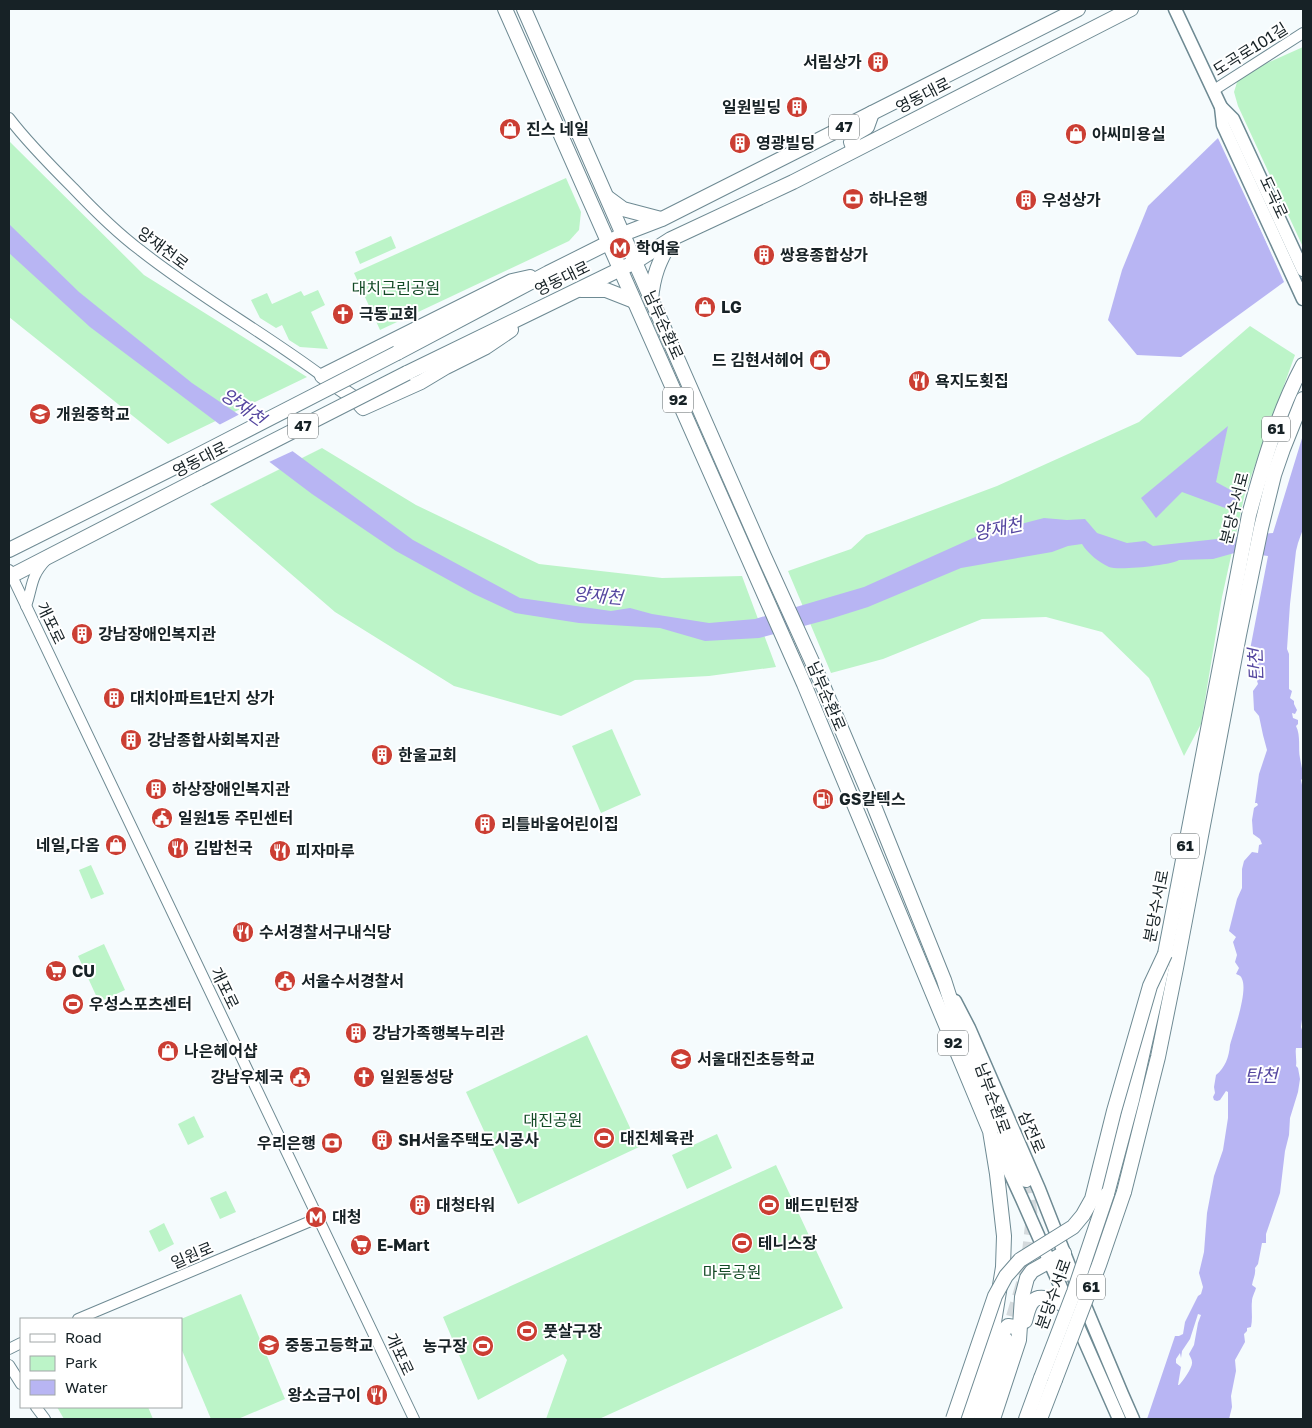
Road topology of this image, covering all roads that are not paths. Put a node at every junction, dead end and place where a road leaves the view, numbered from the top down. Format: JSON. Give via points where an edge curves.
{"nodes":[{"id":1,"x":505,"y":9,"type":"edge"},
{"id":2,"x":524,"y":9,"type":"edge"},
{"id":3,"x":1078,"y":9,"type":"edge"},
{"id":4,"x":1131,"y":9,"type":"edge"},
{"id":5,"x":1175,"y":9,"type":"edge"},
{"id":6,"x":1303,"y":33,"type":"edge"},
{"id":7,"x":1214,"y":90,"type":"junction"},
{"id":8,"x":1221,"y":107,"type":"junction"},
{"id":9,"x":872,"y":113,"type":"junction"},
{"id":10,"x":9,"y":118,"type":"edge"},
{"id":11,"x":854,"y":150,"type":"junction"},
{"id":12,"x":608,"y":198,"type":"junction"},
{"id":13,"x":662,"y":220,"type":"junction"},
{"id":14,"x":623,"y":234,"type":"junction"},
{"id":15,"x":671,"y":239,"type":"junction"},
{"id":16,"x":608,"y":243,"type":"junction"},
{"id":17,"x":635,"y":262,"type":"junction"},
{"id":18,"x":620,"y":269,"type":"junction"},
{"id":19,"x":1303,"y":270,"type":"edge"},
{"id":20,"x":548,"y":273,"type":"junction"},
{"id":21,"x":576,"y":290,"type":"junction"},
{"id":22,"x":1303,"y":299,"type":"edge"},
{"id":23,"x":555,"y":301,"type":"junction"},
{"id":24,"x":634,"y":301,"type":"junction"},
{"id":25,"x":651,"y":301,"type":"junction"},
{"id":26,"x":1303,"y":364,"type":"edge"},
{"id":27,"x":322,"y":376,"type":"junction"},
{"id":28,"x":1303,"y":399,"type":"edge"},
{"id":29,"x":9,"y":550,"type":"edge"},
{"id":30,"x":51,"y":555,"type":"junction"},
{"id":31,"x":10,"y":574,"type":"edge"},
{"id":32,"x":26,"y":606,"type":"junction"},
{"id":33,"x":1165,"y":954,"type":"junction"},
{"id":34,"x":944,"y":980,"type":"junction"},
{"id":35,"x":990,"y":1130,"type":"junction"},
{"id":36,"x":1026,"y":1180,"type":"tunnel mouth"},
{"id":37,"x":318,"y":1218,"type":"junction"},
{"id":38,"x":1062,"y":1247,"type":"junction"},
{"id":39,"x":1047,"y":1255,"type":"junction"},
{"id":40,"x":1071,"y":1310,"type":"junction"},
{"id":41,"x":80,"y":1318,"type":"edge"},
{"id":42,"x":1013,"y":1340,"type":"junction"},
{"id":43,"x":989,"y":1352,"type":"junction"},
{"id":44,"x":9,"y":1366,"type":"edge"},
{"id":45,"x":1055,"y":1380,"type":"junction"},
{"id":46,"x":20,"y":1382,"type":"edge"},
{"id":47,"x":37,"y":1408,"type":"edge"},
{"id":48,"x":44,"y":1419,"type":"edge"},
{"id":49,"x":414,"y":1419,"type":"edge"},
{"id":50,"x":953,"y":1419,"type":"edge"},
{"id":51,"x":967,"y":1419,"type":"edge"},
{"id":52,"x":981,"y":1419,"type":"edge"},
{"id":53,"x":993,"y":1419,"type":"edge"},
{"id":54,"x":1026,"y":1419,"type":"edge"},
{"id":55,"x":1040,"y":1419,"type":"edge"},
{"id":56,"x":1044,"y":1419,"type":"edge"},
{"id":57,"x":1119,"y":1419,"type":"edge"},
{"id":58,"x":1134,"y":1419,"type":"edge"}],
"edges":[{"from":1,"to":16,"type":"main road","name":"남부순환로","number":"92"},
{"from":2,"to":12,"type":"main road","name":"남부순환로","number":"92"},
{"from":3,"to":9,"type":"main road","name":"영동대로","number":"47"},
{"from":4,"to":11,"type":"main road","name":"영동대로","number":"47"},
{"from":5,"to":7,"type":"main road","name":"도곡로"},
{"from":6,"to":7,"type":"street","name":"도곡로101길"},
{"from":7,"to":8,"type":"main road","name":"도곡로"},
{"from":8,"to":19,"type":"main road","name":"도곡로","via":[[1233,119]]},
{"from":8,"to":22,"type":"main road","name":"도곡로","via":[[1222,125]]},
{"from":9,"to":11,"type":"main road","via":[[867,127],[855,134],[851,142]]},
{"from":9,"to":13,"type":"main road","name":"영동대로","number":"47"},
{"from":10,"to":27,"type":"street","name":"양재천로","via":[[106,222],[200,294]]},
{"from":11,"to":15,"type":"main road","name":"영동대로","number":"47"},
{"from":12,"to":13,"type":"main road","via":[[623,209]]},
{"from":12,"to":14,"type":"main road","name":"남부순환로","number":"92"},
{"from":13,"to":14,"type":"main road","name":"영동대로","number":"47"},
{"from":14,"to":16,"type":"main road","name":"영동대로","number":"47"},
{"from":14,"to":17,"type":"main road","name":"남부순환로","number":"92"},
{"from":15,"to":17,"type":"main road","name":"영동대로","number":"47"},
{"from":15,"to":25,"type":"main road","via":[[655,273]]},
{"from":16,"to":18,"type":"main road","name":"남부순환로","number":"92"},
{"from":16,"to":20,"type":"main road","name":"영동대로","number":"47"},
{"from":17,"to":18,"type":"main road","name":"영동대로","number":"47"},
{"from":17,"to":25,"type":"main road","name":"남부순환로","number":"92"},
{"from":18,"to":21,"type":"main road","name":"영동대로","number":"47"},
{"from":18,"to":24,"type":"main road","name":"남부순환로","number":"92"},
{"from":20,"to":27,"type":"main road","via":[[512,281]]},
{"from":20,"to":29,"type":"main road","name":"영동대로","number":"47","bridge":true},
{"from":21,"to":23,"type":"main road","name":"영동대로","number":"47"},
{"from":21,"to":24,"type":"main road","via":[[606,290]]},
{"from":23,"to":27,"type":"main road","via":[[486,347],[363,408]]},
{"from":23,"to":30,"type":"main road","name":"영동대로","number":"47","bridge":true},
{"from":24,"to":35,"type":"main road","name":"남부순환로","number":"92","via":[[804,684]]},
{"from":25,"to":34,"type":"main road","name":"남부순환로","number":"92","via":[[820,680]]},
{"from":26,"to":33,"type":"main road","name":"분당수서로","number":"61","via":[[1270,443],[1249,515]]},
{"from":28,"to":45,"type":"main road","name":"분당수서로","number":"61","bridge":true,"via":[[1274,476],[1261,528],[1158,1056],[1124,1192]]},
{"from":30,"to":31,"type":"main road","name":"영동대로","number":"47"},
{"from":30,"to":32,"type":"street","via":[[36,572]]},
{"from":31,"to":32,"type":"street","name":"개포로"},
{"from":32,"to":37,"type":"street","name":"개포로"},
{"from":33,"to":50,"type":"main road","bridge":true,"via":[[1150,986],[1092,1199],[1072,1227],[1020,1260],[1006,1276],[995,1296]]},
{"from":33,"to":54,"type":"main road","name":"분당수서로","number":"61","bridge":true,"via":[[1140,1069],[1107,1194]]},
{"from":34,"to":36,"type":"main road","name":"남부순환로","number":"92","via":[[960,1030]]},
{"from":34,"to":38,"type":"main road","name":"삼전로","via":[[970,1028]]},
{"from":35,"to":39,"type":"main road"},
{"from":35,"to":43,"type":"main road","name":"남부순환로","number":"92","via":[[1004,1236],[1003,1268]]},
{"from":37,"to":41,"type":"street","name":"일원로"},
{"from":37,"to":49,"type":"street","name":"개포로"},
{"from":38,"to":39,"type":"main road"},
{"from":38,"to":58,"type":"main road","name":"삼전로"},
{"from":39,"to":40,"type":"main road"},
{"from":39,"to":42,"type":"main road","via":[[1027,1278]]},
{"from":39,"to":43,"type":"main road","via":[[1023,1263],[1014,1276]]},
{"from":40,"to":42,"type":"main road","via":[[1048,1299],[1034,1299]]},
{"from":40,"to":57,"type":"main road"},
{"from":42,"to":43,"type":"main road","via":[[1018,1329],[1008,1326]]},
{"from":42,"to":52,"type":"main road"},
{"from":42,"to":53,"type":"main road"},
{"from":43,"to":51,"type":"main road","name":"남부순환로","number":"92"},
{"from":44,"to":46,"type":"street"},
{"from":45,"to":55,"type":"main road","name":"분당수서로","number":"61"},
{"from":45,"to":56,"type":"main road"},
{"from":47,"to":48,"type":"street"}]}
